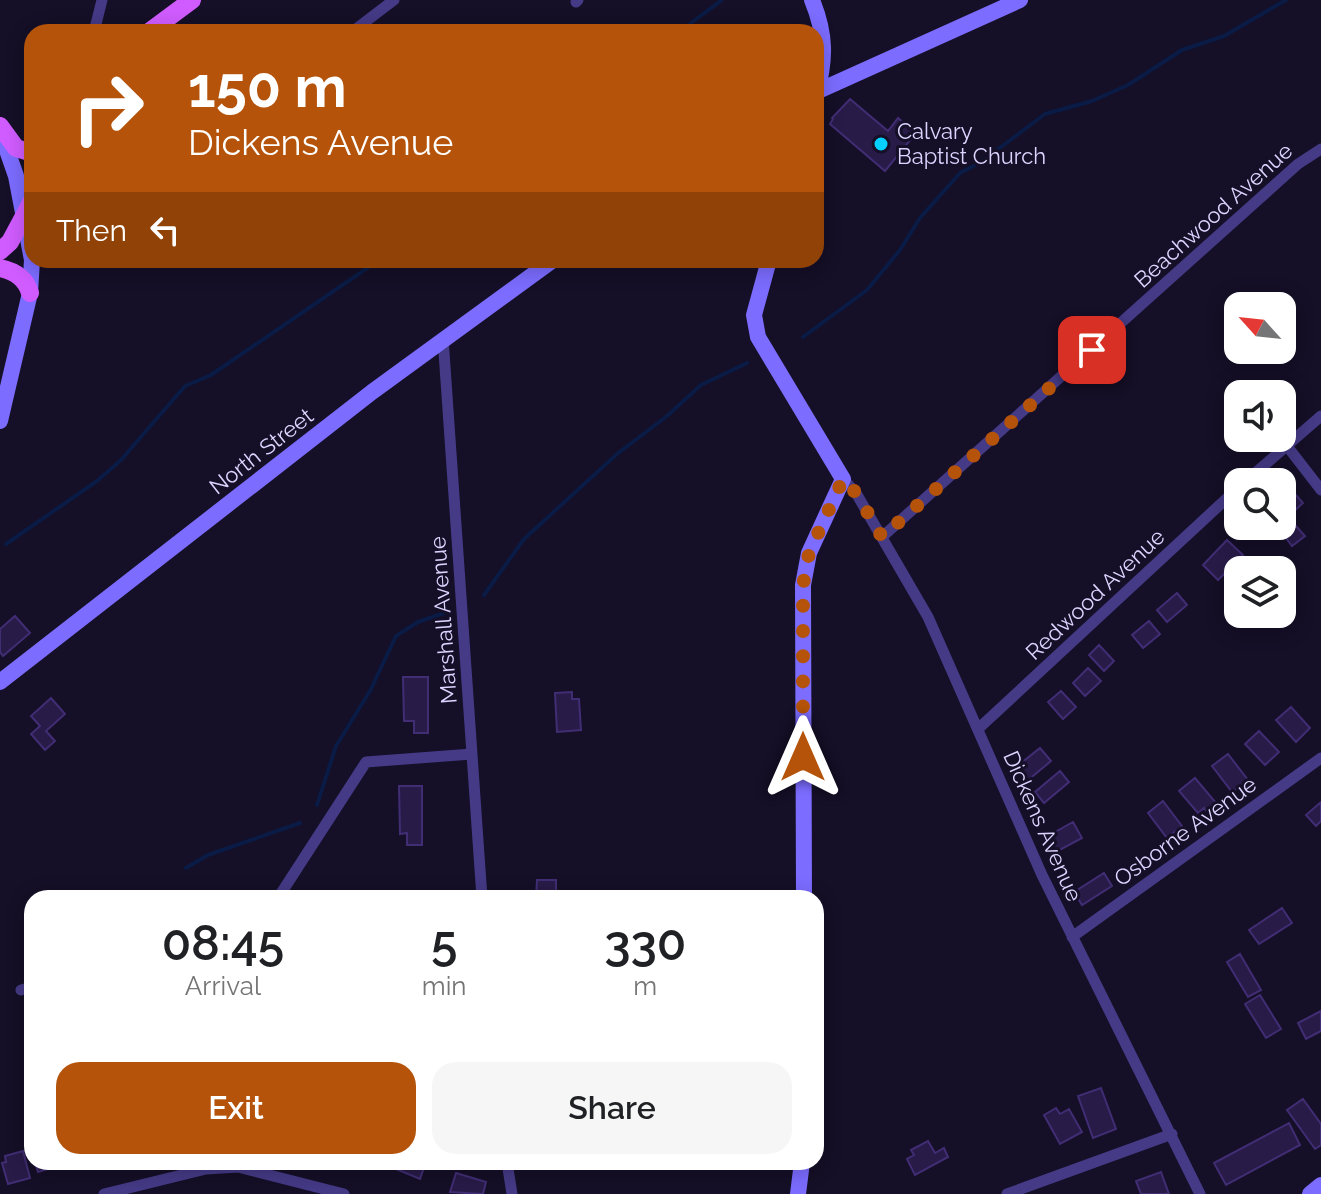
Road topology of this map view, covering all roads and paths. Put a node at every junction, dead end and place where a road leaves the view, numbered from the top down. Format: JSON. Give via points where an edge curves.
{"nodes":[{"id":1,"x":102,"y":0,"type":"edge"},
{"id":2,"x":192,"y":0,"type":"edge"},
{"id":3,"x":394,"y":0,"type":"edge"},
{"id":4,"x":812,"y":0,"type":"edge"},
{"id":5,"x":1020,"y":0,"type":"edge"},
{"id":6,"x":96,"y":24,"type":"edge"},
{"id":7,"x":160,"y":24,"type":"edge"},
{"id":8,"x":362,"y":24,"type":"edge"},
{"id":9,"x":820,"y":24,"type":"edge"},
{"id":10,"x":824,"y":38,"type":"edge"},
{"id":11,"x":824,"y":61,"type":"edge"},
{"id":12,"x":824,"y":90,"type":"edge"},
{"id":13,"x":0,"y":128,"type":"edge"},
{"id":14,"x":1321,"y":149,"type":"edge"},
{"id":15,"x":24,"y":150,"type":"edge"},
{"id":16,"x":24,"y":198,"type":"edge"},
{"id":17,"x":24,"y":216,"type":"edge"},
{"id":18,"x":0,"y":251,"type":"edge"},
{"id":19,"x":0,"y":268,"type":"edge"},
{"id":20,"x":34,"y":268,"type":"edge"},
{"id":21,"x":542,"y":268,"type":"edge"},
{"id":22,"x":767,"y":268,"type":"edge"},
{"id":23,"x":30,"y":293,"type":"junction"},
{"id":24,"x":443,"y":338,"type":"junction"},
{"id":25,"x":1321,"y":416,"type":"edge"},
{"id":26,"x":0,"y":421,"type":"edge"},
{"id":27,"x":1296,"y":438,"type":"edge"},
{"id":28,"x":1280,"y":452,"type":"edge"},
{"id":29,"x":1292,"y":452,"type":"edge"},
{"id":30,"x":1261,"y":468,"type":"edge"},
{"id":31,"x":843,"y":479,"type":"junction"},
{"id":32,"x":1321,"y":490,"type":"edge"},
{"id":33,"x":1224,"y":501,"type":"edge"},
{"id":34,"x":882,"y":537,"type":"junction"},
{"id":35,"x":0,"y":682,"type":"edge"},
{"id":36,"x":978,"y":729,"type":"junction"},
{"id":37,"x":472,"y":754,"type":"junction"},
{"id":38,"x":1321,"y":758,"type":"edge"},
{"id":39,"x":283,"y":890,"type":"edge"},
{"id":40,"x":481,"y":890,"type":"edge"},
{"id":41,"x":804,"y":890,"type":"edge"},
{"id":42,"x":1072,"y":937,"type":"junction"},
{"id":43,"x":1172,"y":1134,"type":"junction"},
{"id":44,"x":202,"y":1170,"type":"edge"},
{"id":45,"x":250,"y":1170,"type":"edge"},
{"id":46,"x":508,"y":1170,"type":"edge"},
{"id":47,"x":801,"y":1170,"type":"edge"},
{"id":48,"x":1321,"y":1185,"type":"edge"},
{"id":49,"x":104,"y":1194,"type":"edge"},
{"id":50,"x":344,"y":1194,"type":"edge"},
{"id":51,"x":512,"y":1194,"type":"edge"},
{"id":52,"x":798,"y":1194,"type":"edge"},
{"id":53,"x":1007,"y":1194,"type":"edge"},
{"id":54,"x":1200,"y":1194,"type":"edge"},
{"id":55,"x":1310,"y":1194,"type":"edge"}],
"edges":[{"from":1,"to":6,"type":"street"},
{"from":2,"to":7,"type":"main road"},
{"from":3,"to":8,"type":"street"},
{"from":4,"to":9,"type":"street"},
{"from":5,"to":12,"type":"street"},
{"from":10,"to":11,"type":"street"},
{"from":13,"to":15,"type":"main road"},
{"from":13,"to":16,"type":"street"},
{"from":14,"to":34,"type":"street","name":"Beachwood Avenue"},
{"from":17,"to":18,"type":"main road"},
{"from":19,"to":23,"type":"main road","via":[[15,273]]},
{"from":20,"to":23,"type":"street"},
{"from":21,"to":24,"type":"street","name":"North Street"},
{"from":22,"to":31,"type":"street","via":[[754,315],[758,337]]},
{"from":23,"to":26,"type":"street"},
{"from":24,"to":35,"type":"street","name":"North Street"},
{"from":24,"to":37,"type":"street","name":"Marshall Avenue"},
{"from":25,"to":27,"type":"street"},
{"from":28,"to":30,"type":"street"},
{"from":29,"to":32,"type":"street"},
{"from":31,"to":34,"type":"street","name":"Dickens Avenue"},
{"from":31,"to":41,"type":"street","via":[[809,553],[803,585]]},
{"from":33,"to":36,"type":"street","name":"Redwood Avenue"},
{"from":34,"to":36,"type":"street","name":"Dickens Avenue","via":[[928,617]]},
{"from":36,"to":42,"type":"street","name":"Dickens Avenue"},
{"from":37,"to":39,"type":"street","via":[[366,762]]},
{"from":37,"to":40,"type":"street","name":"Marshall Avenue"},
{"from":38,"to":42,"type":"street","name":"Osborne Avenue"},
{"from":42,"to":43,"type":"street","name":"Dickens Avenue"},
{"from":43,"to":53,"type":"street"},
{"from":43,"to":54,"type":"street","name":"Dickens Avenue"},
{"from":44,"to":49,"type":"street"},
{"from":45,"to":50,"type":"street"},
{"from":46,"to":51,"type":"street"},
{"from":47,"to":52,"type":"street"},
{"from":48,"to":55,"type":"street"}]}
